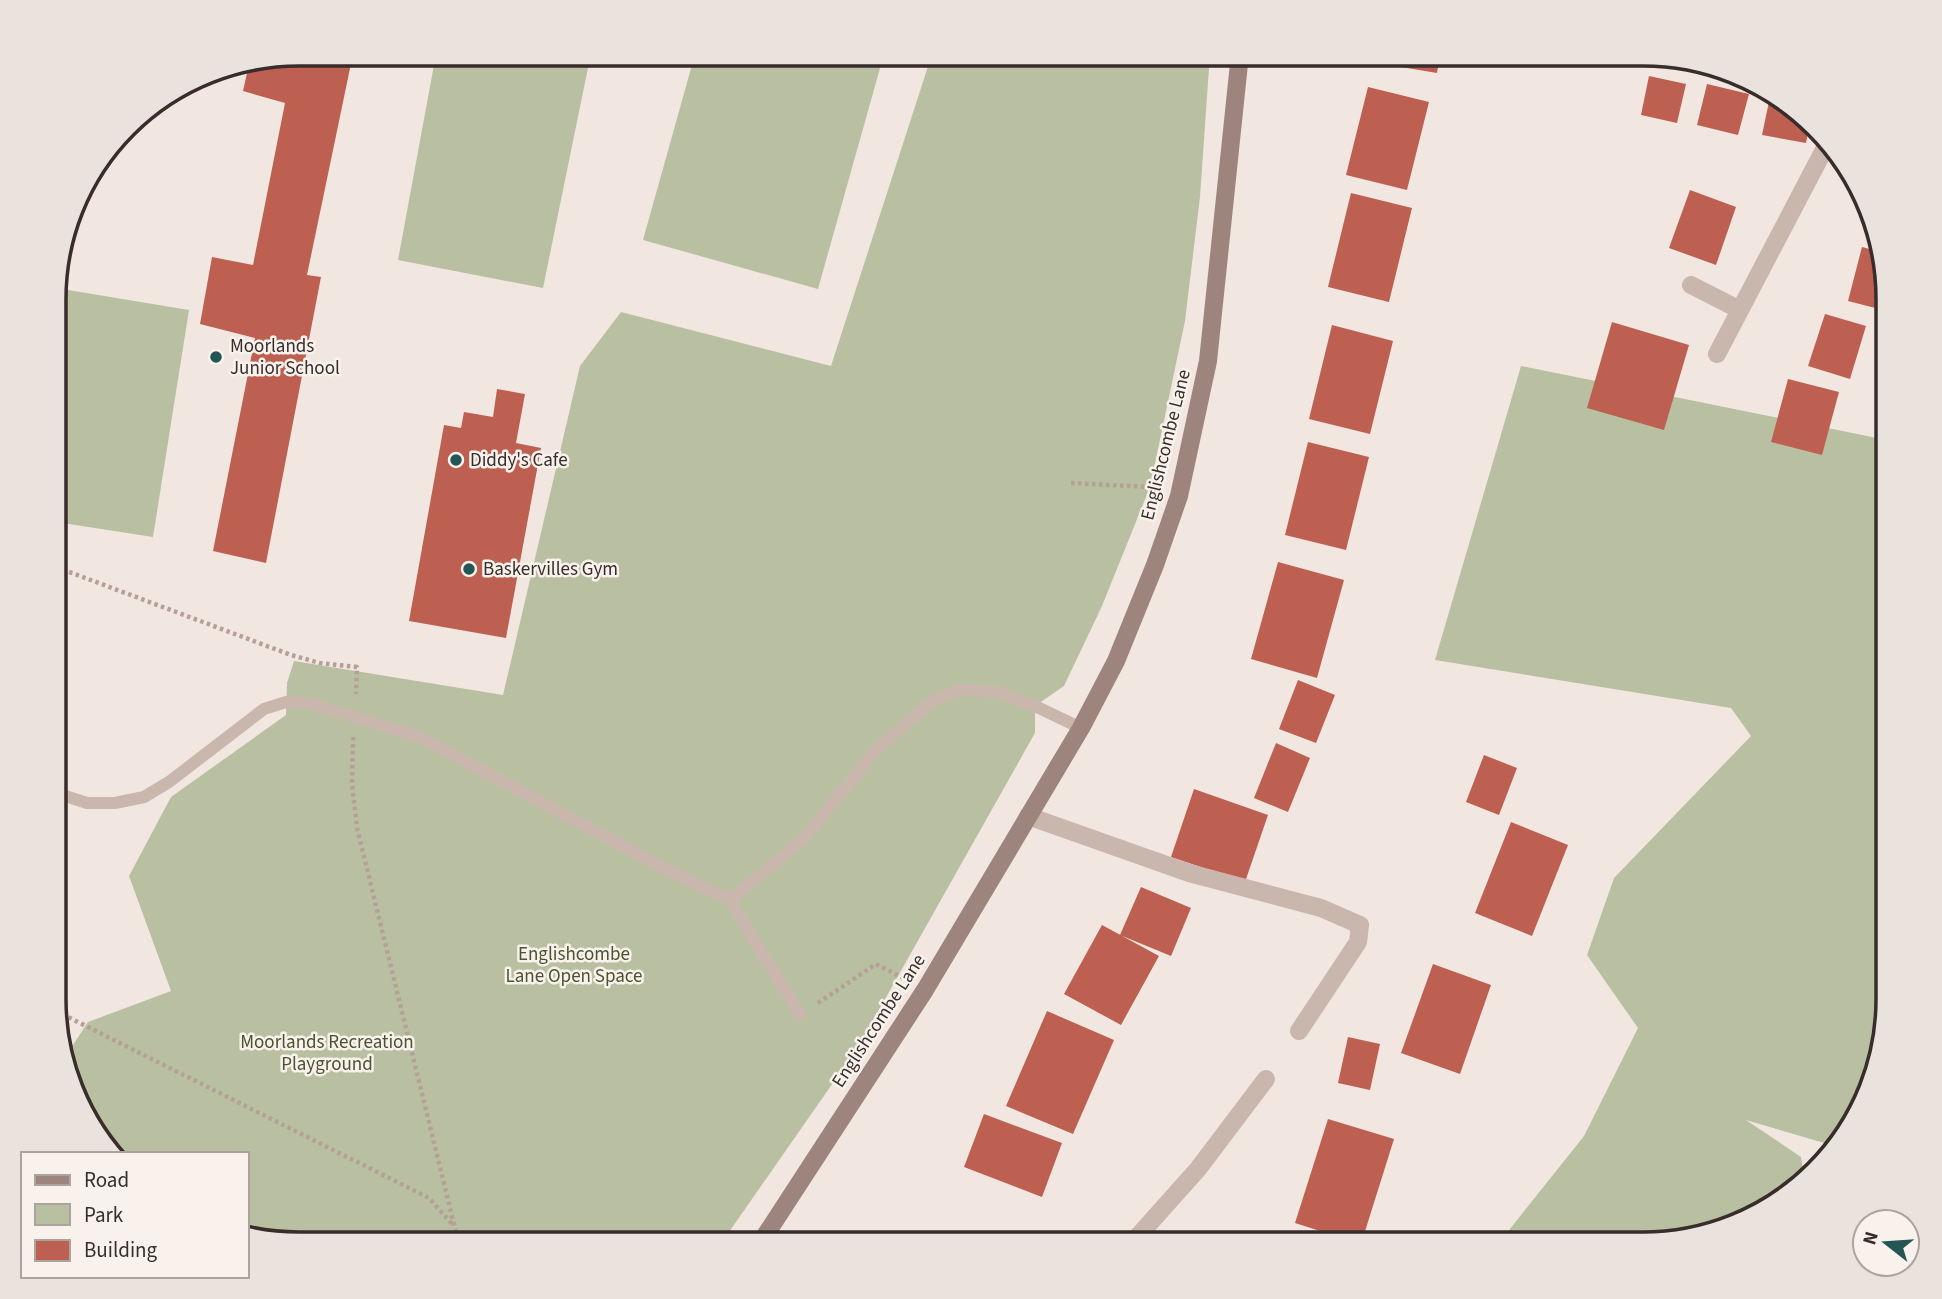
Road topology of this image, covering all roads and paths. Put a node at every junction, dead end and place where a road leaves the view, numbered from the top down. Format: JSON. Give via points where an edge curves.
{"nodes":[{"id":1,"x":1239,"y":66,"type":"edge"},
{"id":2,"x":1823,"y":152,"type":"edge"},
{"id":3,"x":1691,"y":285,"type":"dead end"},
{"id":4,"x":1740,"y":310,"type":"junction"},
{"id":5,"x":1717,"y":354,"type":"dead end"},
{"id":6,"x":1071,"y":483,"type":"dead end"},
{"id":7,"x":1178,"y":496,"type":"junction"},
{"id":8,"x":66,"y":570,"type":"edge"},
{"id":9,"x":354,"y":717,"type":"junction"},
{"id":10,"x":1081,"y":728,"type":"junction"},
{"id":11,"x":66,"y":796,"type":"edge"},
{"id":12,"x":1028,"y":816,"type":"junction"},
{"id":13,"x":730,"y":900,"type":"junction"},
{"id":14,"x":925,"y":990,"type":"junction"},
{"id":15,"x":800,"y":1015,"type":"joint"},
{"id":16,"x":67,"y":1017,"type":"edge"},
{"id":17,"x":1299,"y":1031,"type":"dead end"},
{"id":18,"x":1266,"y":1079,"type":"dead end"},
{"id":19,"x":454,"y":1225,"type":"junction"},
{"id":20,"x":456,"y":1232,"type":"edge"},
{"id":21,"x":767,"y":1232,"type":"edge"},
{"id":22,"x":1142,"y":1232,"type":"edge"}],
"edges":[{"from":1,"to":7,"type":"street","name":"Englishcombe Lane","via":[[1208,361]]},
{"from":2,"to":4,"type":"street"},
{"from":3,"to":4,"type":"street"},
{"from":4,"to":5,"type":"street"},
{"from":6,"to":7,"type":"path","via":[[1150,487]]},
{"from":7,"to":10,"type":"street","name":"Englishcombe Lane","via":[[1116,661]]},
{"from":8,"to":9,"type":"path","via":[[291,655],[357,667]]},
{"from":9,"to":11,"type":"lane","via":[[309,703],[286,702],[264,709],[144,797],[87,803]]},
{"from":9,"to":13,"type":"lane","via":[[421,737],[658,866]]},
{"from":9,"to":19,"type":"path","via":[[352,785],[357,828]]},
{"from":10,"to":12,"type":"street","name":"Englishcombe Lane"},
{"from":10,"to":13,"type":"lane","via":[[997,692],[959,690],[932,701],[877,749],[803,839]]},
{"from":12,"to":14,"type":"street","name":"Englishcombe Lane"},
{"from":12,"to":17,"type":"street","via":[[1189,873],[1321,908],[1360,925],[1358,942]]},
{"from":13,"to":15,"type":"lane"},
{"from":14,"to":15,"type":"path","via":[[876,964]]},
{"from":14,"to":21,"type":"street","name":"Englishcombe Lane"},
{"from":16,"to":19,"type":"path","via":[[429,1198]]},
{"from":18,"to":22,"type":"street","via":[[1198,1169]]},
{"from":19,"to":20,"type":"path"}]}
